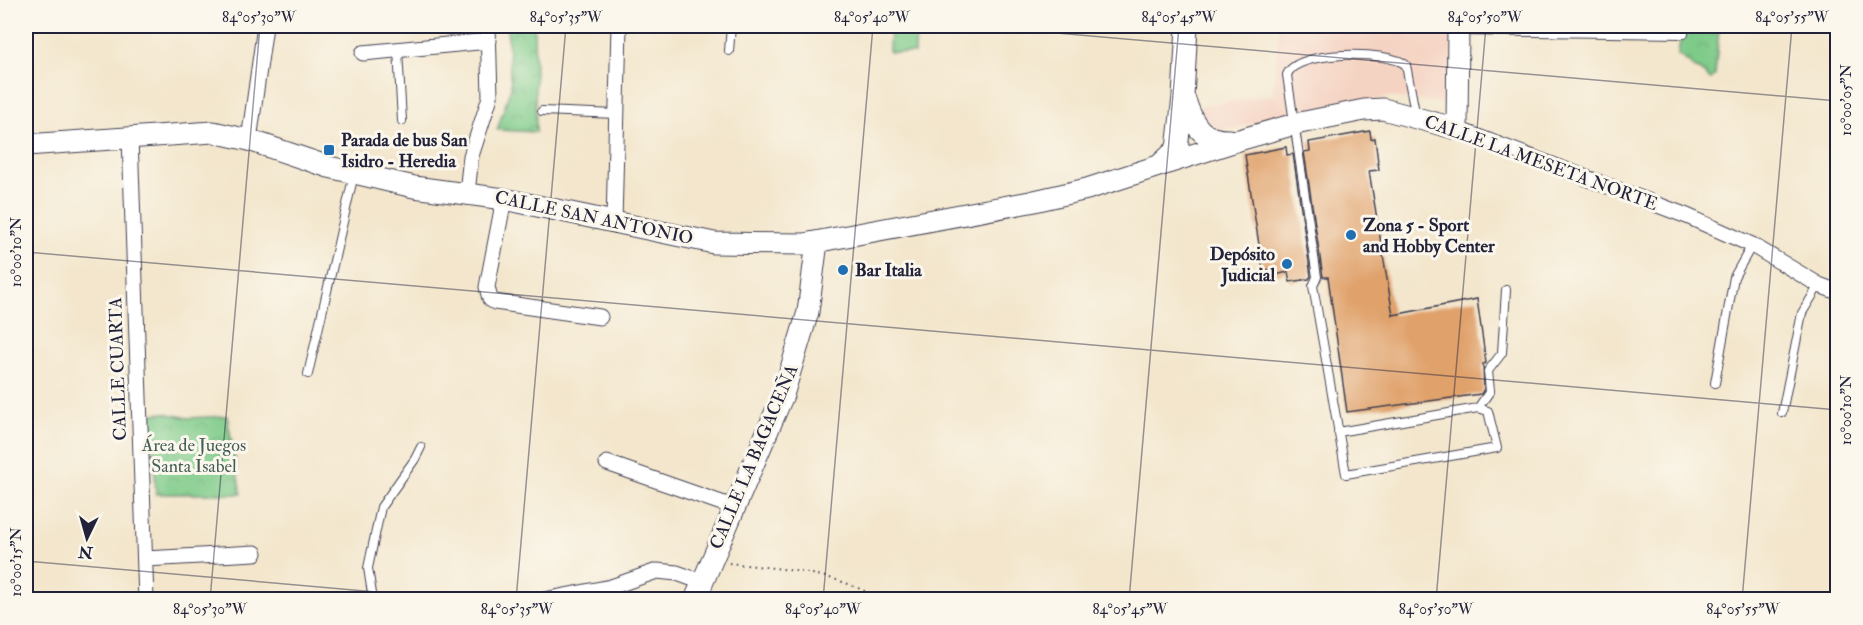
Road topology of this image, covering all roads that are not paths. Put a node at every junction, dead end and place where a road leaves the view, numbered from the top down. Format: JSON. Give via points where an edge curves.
{"nodes":[{"id":1,"x":264,"y":26,"type":"edge"},
{"id":2,"x":488,"y":26,"type":"edge"},
{"id":3,"x":619,"y":26,"type":"edge"},
{"id":4,"x":731,"y":26,"type":"edge"},
{"id":5,"x":1187,"y":26,"type":"edge"},
{"id":6,"x":1457,"y":28,"type":"edge"},
{"id":7,"x":1684,"y":34,"type":"dead end"},
{"id":8,"x":489,"y":41,"type":"junction"},
{"id":9,"x":398,"y":50,"type":"junction"},
{"id":10,"x":729,"y":51,"type":"dead end"},
{"id":11,"x":363,"y":53,"type":"dead end"},
{"id":12,"x":1456,"y":94,"type":"junction"},
{"id":13,"x":1184,"y":97,"type":"junction"},
{"id":14,"x":1383,"y":109,"type":"junction"},
{"id":15,"x":542,"y":111,"type":"dead end"},
{"id":16,"x":1415,"y":112,"type":"junction"},
{"id":17,"x":617,"y":114,"type":"junction"},
{"id":18,"x":402,"y":121,"type":"dead end"},
{"id":19,"x":1295,"y":124,"type":"junction"},
{"id":20,"x":1457,"y":129,"type":"junction"},
{"id":21,"x":130,"y":137,"type":"junction"},
{"id":22,"x":249,"y":140,"type":"junction"},
{"id":23,"x":1239,"y":140,"type":"junction"},
{"id":24,"x":26,"y":145,"type":"edge"},
{"id":25,"x":1161,"y":164,"type":"junction"},
{"id":26,"x":354,"y":173,"type":"junction"},
{"id":27,"x":467,"y":193,"type":"junction"},
{"id":28,"x":504,"y":199,"type":"junction"},
{"id":29,"x":614,"y":222,"type":"junction"},
{"id":30,"x":818,"y":242,"type":"junction"},
{"id":31,"x":1752,"y":245,"type":"junction"},
{"id":32,"x":1819,"y":285,"type":"junction"},
{"id":33,"x":1506,"y":290,"type":"dead end"},
{"id":34,"x":1838,"y":292,"type":"edge"},
{"id":35,"x":600,"y":317,"type":"dead end"},
{"id":36,"x":308,"y":374,"type":"dead end"},
{"id":37,"x":1715,"y":383,"type":"dead end"},
{"id":38,"x":1478,"y":408,"type":"junction"},
{"id":39,"x":1782,"y":413,"type":"dead end"},
{"id":40,"x":1338,"y":432,"type":"junction"},
{"id":41,"x":421,"y":447,"type":"dead end"},
{"id":42,"x":607,"y":463,"type":"dead end"},
{"id":43,"x":733,"y":507,"type":"junction"},
{"id":44,"x":255,"y":554,"type":"dead end"},
{"id":45,"x":145,"y":559,"type":"junction"},
{"id":46,"x":698,"y":591,"type":"edge"},
{"id":47,"x":146,"y":600,"type":"edge"},
{"id":48,"x":373,"y":600,"type":"edge"},
{"id":49,"x":544,"y":600,"type":"edge"}],
"edges":[{"from":1,"to":22,"type":"street"},
{"from":2,"to":8,"type":"street"},
{"from":3,"to":17,"type":"street"},
{"from":4,"to":10,"type":"lane"},
{"from":5,"to":13,"type":"main road"},
{"from":6,"to":7,"type":"lane"},
{"from":6,"to":12,"type":"main road"},
{"from":8,"to":9,"type":"street"},
{"from":8,"to":27,"type":"street","via":[[490,97],[471,156]]},
{"from":9,"to":11,"type":"street"},
{"from":9,"to":18,"type":"lane"},
{"from":12,"to":16,"type":"main road","via":[[1445,111]]},
{"from":12,"to":20,"type":"main road"},
{"from":13,"to":23,"type":"main road","via":[[1200,132],[1215,139]]},
{"from":13,"to":25,"type":"main road","via":[[1177,149]]},
{"from":14,"to":16,"type":"main road"},
{"from":14,"to":19,"type":"main road","name":"CALLE LA MESETA NORTE"},
{"from":14,"to":20,"type":"main road","name":"CALLE LA MESETA NORTE"},
{"from":15,"to":17,"type":"lane"},
{"from":16,"to":19,"type":"lane","via":[[1402,61],[1366,56],[1323,57],[1304,60],[1288,70]]},
{"from":17,"to":29,"type":"street"},
{"from":19,"to":23,"type":"main road","name":"CALLE LA MESETA NORTE"},
{"from":19,"to":40,"type":"lane","via":[[1317,277],[1313,286]]},
{"from":20,"to":31,"type":"street","name":"CALLE LA MESETA NORTE","via":[[1687,216]]},
{"from":21,"to":22,"type":"main road","name":"CALLE SAN ANTONIO","via":[[213,132]]},
{"from":21,"to":24,"type":"main road","name":"CALLE SAN ANTONIO"},
{"from":21,"to":45,"type":"street","name":"CALLE CUARTA"},
{"from":22,"to":26,"type":"main road","name":"CALLE SAN ANTONIO"},
{"from":23,"to":25,"type":"main road","name":"CALLE LA MESETA NORTE"},
{"from":25,"to":30,"type":"main road","name":"CALLE SAN ANTONIO","via":[[1087,189],[1030,202]]},
{"from":26,"to":27,"type":"main road","name":"CALLE SAN ANTONIO","via":[[414,187]]},
{"from":26,"to":36,"type":"lane"},
{"from":27,"to":28,"type":"main road","name":"CALLE SAN ANTONIO"},
{"from":28,"to":29,"type":"main road","name":"CALLE SAN ANTONIO"},
{"from":28,"to":35,"type":"street","via":[[486,287],[490,299]]},
{"from":29,"to":30,"type":"main road","name":"CALLE SAN ANTONIO","via":[[714,243]]},
{"from":30,"to":43,"type":"main road","name":"CALLE LA BAGACEÑA","via":[[808,312],[798,349],[783,395]]},
{"from":31,"to":32,"type":"street","name":"CALLE LA MESETA NORTE"},
{"from":31,"to":37,"type":"lane","via":[[1734,277]]},
{"from":32,"to":34,"type":"street","name":"CALLE LA MESETA NORTE"},
{"from":32,"to":39,"type":"lane","via":[[1802,313]]},
{"from":33,"to":38,"type":"lane","via":[[1502,353],[1488,371],[1490,391]]},
{"from":38,"to":40,"type":"lane"},
{"from":38,"to":40,"type":"lane","via":[[1488,411],[1497,448],[1346,474]]},
{"from":41,"to":48,"type":"lane","via":[[381,507],[368,568]]},
{"from":42,"to":43,"type":"street"},
{"from":43,"to":46,"type":"main road","name":"CALLE LA BAGACEÑA"},
{"from":44,"to":45,"type":"street"},
{"from":45,"to":47,"type":"street","name":"CALLE CUARTA"},
{"from":46,"to":49,"type":"street","via":[[677,573],[657,571],[611,588]]}]}
